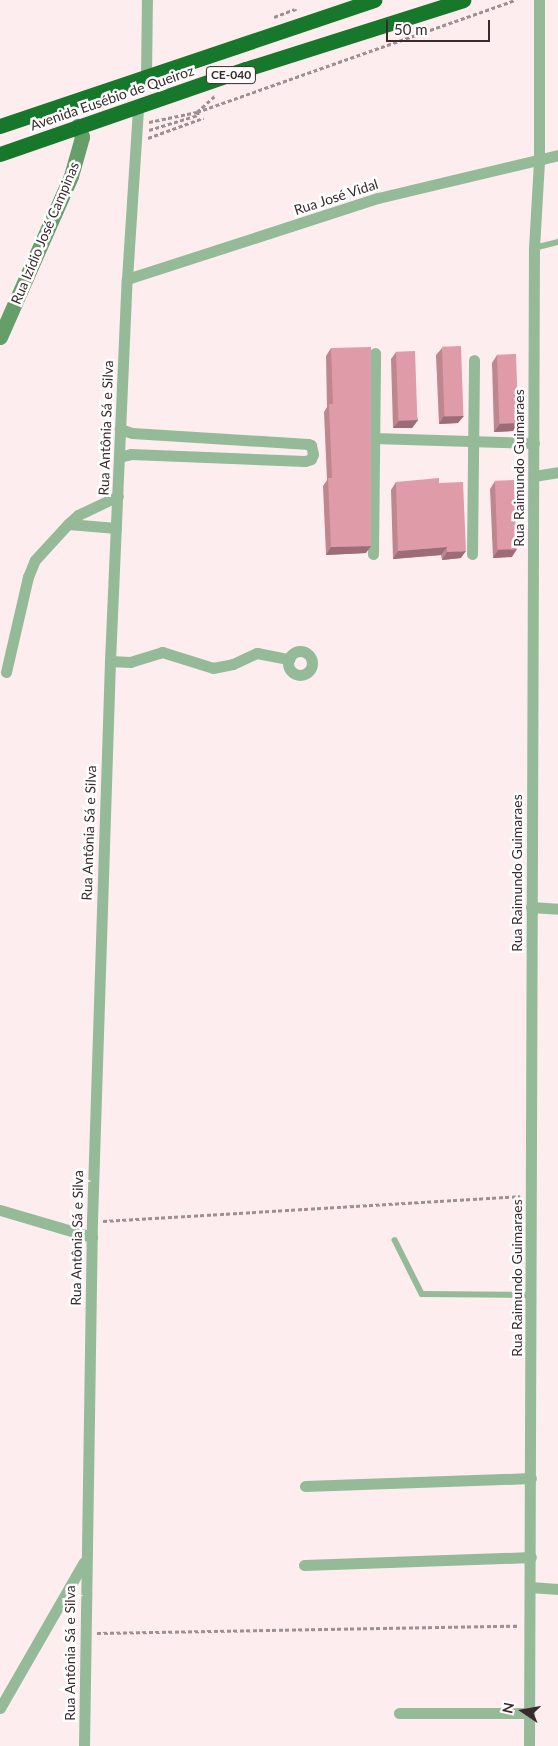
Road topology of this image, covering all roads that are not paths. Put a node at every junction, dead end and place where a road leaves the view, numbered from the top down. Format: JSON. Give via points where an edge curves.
{"nodes":[{"id":1,"x":147,"y":0,"type":"edge"},
{"id":2,"x":374,"y":0,"type":"edge"},
{"id":3,"x":463,"y":0,"type":"edge"},
{"id":4,"x":540,"y":0,"type":"edge"},
{"id":5,"x":146,"y":77,"type":"junction"},
{"id":6,"x":138,"y":107,"type":"junction"},
{"id":7,"x":0,"y":126,"type":"edge"},
{"id":8,"x":78,"y":126,"type":"junction"},
{"id":9,"x":0,"y":154,"type":"edge"},
{"id":10,"x":558,"y":155,"type":"edge"},
{"id":11,"x":539,"y":160,"type":"junction"},
{"id":12,"x":558,"y":242,"type":"edge"},
{"id":13,"x":534,"y":248,"type":"junction"},
{"id":14,"x":127,"y":280,"type":"junction"},
{"id":15,"x":0,"y":338,"type":"edge"},
{"id":16,"x":375,"y":353,"type":"dead end"},
{"id":17,"x":474,"y":360,"type":"dead end"},
{"id":18,"x":120,"y":429,"type":"junction"},
{"id":19,"x":164,"y":436,"type":"junction"},
{"id":20,"x":374,"y":438,"type":"junction"},
{"id":21,"x":240,"y":440,"type":"junction"},
{"id":22,"x":474,"y":440,"type":"junction"},
{"id":23,"x":534,"y":443,"type":"junction"},
{"id":24,"x":164,"y":456,"type":"junction"},
{"id":25,"x":119,"y":457,"type":"junction"},
{"id":26,"x":239,"y":458,"type":"junction"},
{"id":27,"x":558,"y":472,"type":"edge"},
{"id":28,"x":534,"y":476,"type":"junction"},
{"id":29,"x":118,"y":496,"type":"junction"},
{"id":30,"x":68,"y":524,"type":"junction"},
{"id":31,"x":116,"y":528,"type":"junction"},
{"id":32,"x":373,"y":554,"type":"dead end"},
{"id":33,"x":472,"y":554,"type":"dead end"},
{"id":34,"x":289,"y":659,"type":"dead end"},
{"id":35,"x":110,"y":661,"type":"junction"},
{"id":36,"x":6,"y":672,"type":"dead end"},
{"id":37,"x":532,"y":907,"type":"junction"},
{"id":38,"x":558,"y":909,"type":"edge"},
{"id":39,"x":0,"y":1210,"type":"edge"},
{"id":40,"x":92,"y":1237,"type":"junction"},
{"id":41,"x":394,"y":1240,"type":"dead end"},
{"id":42,"x":532,"y":1295,"type":"junction"},
{"id":43,"x":531,"y":1478,"type":"junction"},
{"id":44,"x":305,"y":1486,"type":"dead end"},
{"id":45,"x":531,"y":1556,"type":"junction"},
{"id":46,"x":85,"y":1560,"type":"junction"},
{"id":47,"x":304,"y":1565,"type":"dead end"},
{"id":48,"x":530,"y":1587,"type":"junction"},
{"id":49,"x":558,"y":1589,"type":"edge"},
{"id":50,"x":0,"y":1708,"type":"edge"},
{"id":51,"x":399,"y":1713,"type":"dead end"},
{"id":52,"x":529,"y":1713,"type":"junction"},
{"id":53,"x":84,"y":1746,"type":"edge"},
{"id":54,"x":529,"y":1746,"type":"edge"}],
"edges":[{"from":1,"to":5,"type":"street"},
{"from":2,"to":5,"type":"highway","name":"Avenida Eusébio de Queiroz","number":"CE-040"},
{"from":3,"to":6,"type":"highway","name":"Avenida Eusébio de Queiroz","number":"CE-040"},
{"from":4,"to":11,"type":"street","name":"Rua Raimundo Guimaraes"},
{"from":5,"to":7,"type":"highway","name":"Avenida Eusébio de Queiroz","number":"CE-040"},
{"from":6,"to":8,"type":"highway","name":"Avenida Eusébio de Queiroz","number":"CE-040"},
{"from":6,"to":14,"type":"street","name":"Rua Antônia Sá e Silva"},
{"from":8,"to":9,"type":"highway","name":"Avenida Eusébio de Queiroz","number":"CE-040"},
{"from":8,"to":15,"type":"street","name":"Rua Izídio José Campinas","via":[[82,137],[74,169]]},
{"from":10,"to":11,"type":"street","name":"Rua José Vidal"},
{"from":11,"to":13,"type":"street","name":"Rua Raimundo Guimaraes"},
{"from":11,"to":14,"type":"street","name":"Rua José Vidal","via":[[378,198]]},
{"from":12,"to":13,"type":"lane"},
{"from":13,"to":23,"type":"street","name":"Rua Raimundo Guimaraes"},
{"from":14,"to":18,"type":"street","name":"Rua Antônia Sá e Silva"},
{"from":16,"to":20,"type":"street"},
{"from":17,"to":22,"type":"street"},
{"from":18,"to":19,"type":"street"},
{"from":18,"to":25,"type":"street","name":"Rua Antônia Sá e Silva"},
{"from":19,"to":21,"type":"street"},
{"from":19,"to":24,"type":"street"},
{"from":20,"to":22,"type":"street"},
{"from":20,"to":32,"type":"street"},
{"from":21,"to":26,"type":"street"},
{"from":21,"to":26,"type":"street","via":[[308,444],[313,454],[304,462]]},
{"from":22,"to":23,"type":"street"},
{"from":22,"to":33,"type":"street"},
{"from":23,"to":28,"type":"street","name":"Rua Raimundo Guimaraes"},
{"from":24,"to":25,"type":"street","via":[[132,454]]},
{"from":24,"to":26,"type":"street"},
{"from":25,"to":29,"type":"street","name":"Rua Antônia Sá e Silva"},
{"from":27,"to":28,"type":"street"},
{"from":28,"to":37,"type":"street","name":"Rua Raimundo Guimaraes"},
{"from":29,"to":30,"type":"street","via":[[78,515]]},
{"from":29,"to":31,"type":"street","name":"Rua Antônia Sá e Silva"},
{"from":30,"to":31,"type":"street"},
{"from":30,"to":36,"type":"street","via":[[35,560],[28,577]]},
{"from":31,"to":35,"type":"street","name":"Rua Antônia Sá e Silva"},
{"from":34,"to":35,"type":"street","via":[[257,652],[233,664],[213,668],[162,652],[130,662]]},
{"from":35,"to":40,"type":"street","name":"Rua Antônia Sá e Silva"},
{"from":37,"to":38,"type":"street"},
{"from":37,"to":42,"type":"street","name":"Rua Raimundo Guimaraes"},
{"from":39,"to":40,"type":"street"},
{"from":40,"to":46,"type":"street","name":"Rua Antônia Sá e Silva"},
{"from":41,"to":42,"type":"lane","via":[[422,1294]]},
{"from":42,"to":43,"type":"street","name":"Rua Raimundo Guimaraes"},
{"from":43,"to":44,"type":"street"},
{"from":43,"to":45,"type":"street","name":"Rua Raimundo Guimaraes"},
{"from":45,"to":47,"type":"street"},
{"from":45,"to":48,"type":"street","name":"Rua Raimundo Guimaraes"},
{"from":46,"to":50,"type":"street","name":"Rua Antônia Sá e Silva"},
{"from":46,"to":53,"type":"street","name":"Rua Antônia Sá e Silva"},
{"from":48,"to":49,"type":"street"},
{"from":48,"to":52,"type":"street","name":"Rua Raimundo Guimaraes"},
{"from":51,"to":52,"type":"street"},
{"from":52,"to":54,"type":"street","name":"Rua Raimundo Guimaraes"}]}
